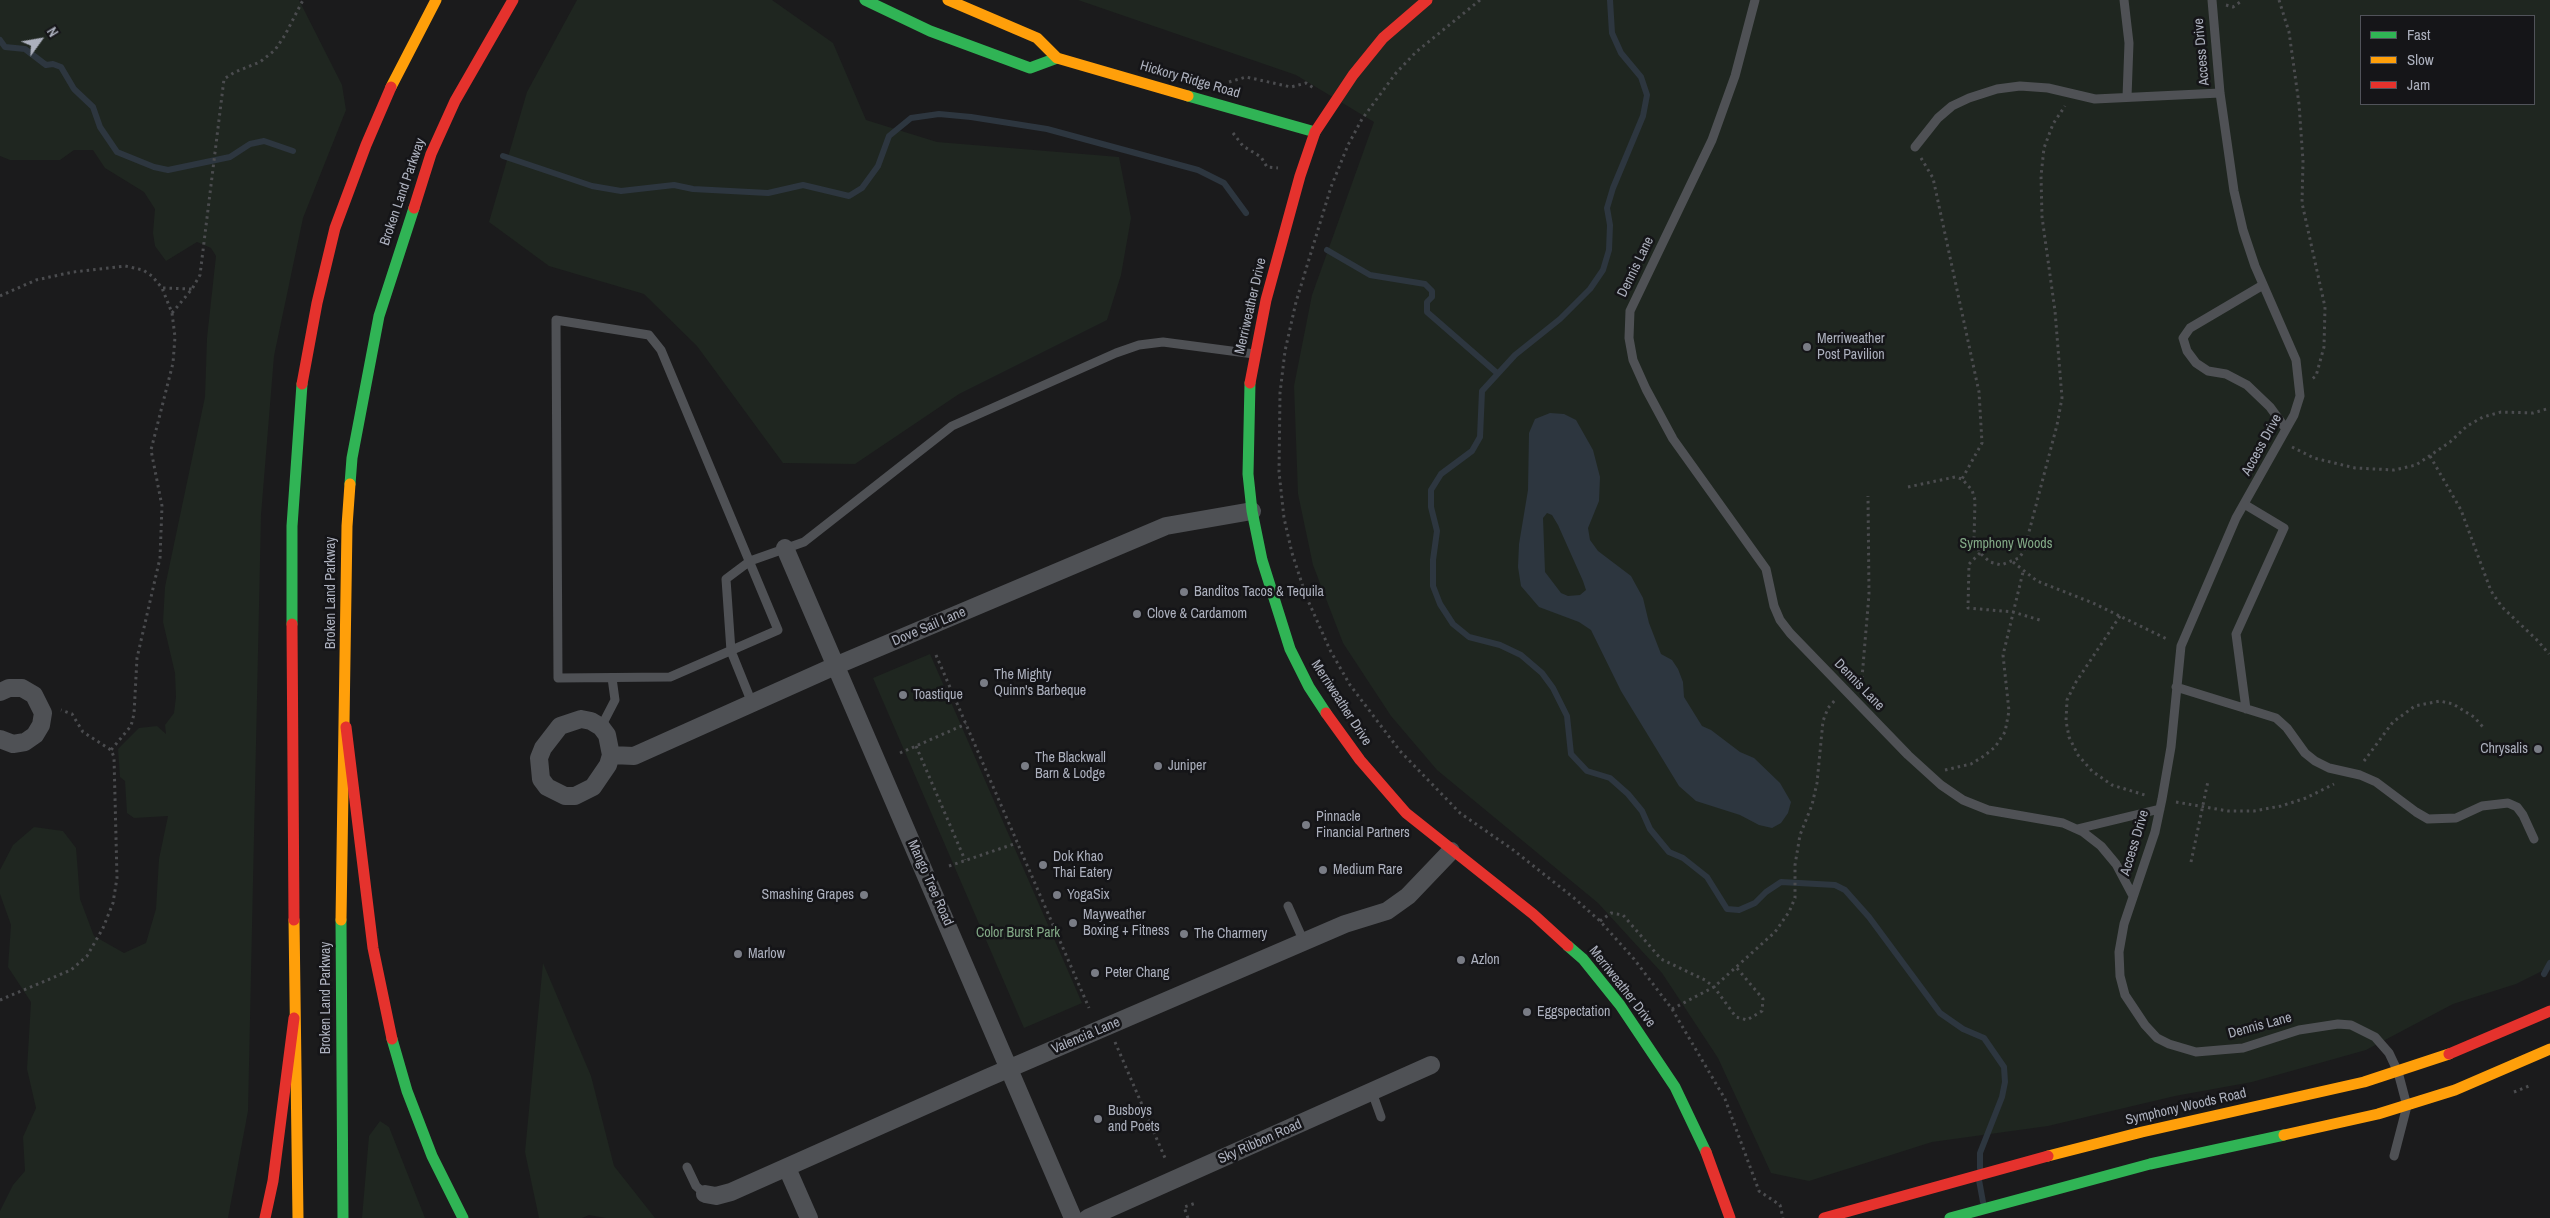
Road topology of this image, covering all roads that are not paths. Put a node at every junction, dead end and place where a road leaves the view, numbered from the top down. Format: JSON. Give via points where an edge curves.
{"nodes":[{"id":1,"x":436,"y":0,"type":"edge"},
{"id":2,"x":513,"y":0,"type":"edge"},
{"id":3,"x":865,"y":0,"type":"edge"},
{"id":4,"x":948,"y":0,"type":"edge"},
{"id":5,"x":1426,"y":0,"type":"edge"},
{"id":6,"x":1755,"y":0,"type":"edge"},
{"id":7,"x":2124,"y":0,"type":"edge"},
{"id":8,"x":2212,"y":0,"type":"edge"},
{"id":9,"x":1056,"y":58,"type":"junction"},
{"id":10,"x":2220,"y":93,"type":"junction"},
{"id":11,"x":2127,"y":97,"type":"junction"},
{"id":12,"x":1314,"y":132,"type":"junction"},
{"id":13,"x":1915,"y":147,"type":"road end"},
{"id":14,"x":2263,"y":285,"type":"junction"},
{"id":15,"x":1254,"y":354,"type":"junction"},
{"id":16,"x":2286,"y":429,"type":"junction"},
{"id":17,"x":2244,"y":504,"type":"junction"},
{"id":18,"x":1252,"y":511,"type":"junction"},
{"id":19,"x":785,"y":548,"type":"junction"},
{"id":20,"x":750,"y":561,"type":"junction"},
{"id":21,"x":731,"y":651,"type":"junction"},
{"id":22,"x":835,"y":666,"type":"junction"},
{"id":23,"x":612,"y":678,"type":"junction"},
{"id":24,"x":2176,"y":687,"type":"junction"},
{"id":25,"x":0,"y":692,"type":"edge"},
{"id":26,"x":752,"y":703,"type":"junction"},
{"id":27,"x":2246,"y":709,"type":"junction"},
{"id":28,"x":346,"y":727,"type":"junction"},
{"id":29,"x":600,"y":727,"type":"junction"},
{"id":30,"x":0,"y":739,"type":"edge"},
{"id":31,"x":611,"y":755,"type":"junction"},
{"id":32,"x":2160,"y":809,"type":"junction"},
{"id":33,"x":2077,"y":829,"type":"junction"},
{"id":34,"x":2534,"y":839,"type":"dead end"},
{"id":35,"x":1451,"y":851,"type":"junction"},
{"id":36,"x":2133,"y":896,"type":"junction"},
{"id":37,"x":1288,"y":906,"type":"dead end"},
{"id":38,"x":1304,"y":942,"type":"junction"},
{"id":39,"x":2550,"y":1011,"type":"edge"},
{"id":40,"x":294,"y":1018,"type":"junction"},
{"id":41,"x":2550,"y":1049,"type":"edge"},
{"id":42,"x":1432,"y":1065,"type":"dead end"},
{"id":43,"x":1010,"y":1068,"type":"junction"},
{"id":44,"x":2398,"y":1072,"type":"junction"},
{"id":45,"x":1372,"y":1092,"type":"junction"},
{"id":46,"x":2407,"y":1106,"type":"junction"},
{"id":47,"x":1381,"y":1117,"type":"dead end"},
{"id":48,"x":2302,"y":1118,"type":"dead end"},
{"id":49,"x":2282,"y":1135,"type":"junction"},
{"id":50,"x":2394,"y":1156,"type":"dead end"},
{"id":51,"x":687,"y":1167,"type":"dead end"},
{"id":52,"x":787,"y":1168,"type":"junction"},
{"id":53,"x":705,"y":1194,"type":"joint"},
{"id":54,"x":266,"y":1218,"type":"edge"},
{"id":55,"x":298,"y":1218,"type":"edge"},
{"id":56,"x":343,"y":1218,"type":"edge"},
{"id":57,"x":463,"y":1218,"type":"edge"},
{"id":58,"x":809,"y":1218,"type":"edge"},
{"id":59,"x":1073,"y":1218,"type":"edge"},
{"id":60,"x":1088,"y":1218,"type":"edge"},
{"id":61,"x":1730,"y":1218,"type":"edge"},
{"id":62,"x":1824,"y":1218,"type":"edge"},
{"id":63,"x":1950,"y":1218,"type":"edge"}],
"edges":[{"from":1,"to":40,"type":"main road","via":[[395,78],[335,228],[302,384],[292,526]]},
{"from":2,"to":28,"type":"main road","name":"Broken Land Parkway","via":[[455,101],[431,154],[379,316],[352,458],[347,526]]},
{"from":3,"to":9,"type":"main road","via":[[930,31],[1030,68]]},
{"from":4,"to":9,"type":"main road","via":[[1037,38]]},
{"from":5,"to":12,"type":"main road","name":"Merriweather Drive","via":[[1383,38]]},
{"from":6,"to":33,"type":"lane","name":"Dennis Lane","via":[[1735,76],[1712,140],[1630,311],[1628,338],[1646,390],[1673,439],[1766,569],[1780,620],[1846,691],[1927,772],[1964,800],[1988,810],[2054,821]]},
{"from":7,"to":11,"type":"lane","via":[[2129,43]]},
{"from":8,"to":10,"type":"lane","name":"Access Drive"},
{"from":9,"to":12,"type":"main road","name":"Hickory Ridge Road"},
{"from":10,"to":11,"type":"lane"},
{"from":10,"to":14,"type":"lane","name":"Access Drive","via":[[2234,191],[2243,230]]},
{"from":11,"to":13,"type":"lane","via":[[2095,99],[2048,88],[2020,86],[1997,89],[1952,106]]},
{"from":12,"to":15,"type":"main road","name":"Merriweather Drive"},
{"from":14,"to":16,"type":"lane","name":"Access Drive","via":[[2296,360],[2300,390],[2294,415]]},
{"from":14,"to":16,"type":"lane","via":[[2190,328],[2183,338],[2196,363],[2208,371],[2226,374],[2248,385]]},
{"from":15,"to":18,"type":"main road","name":"Merriweather Drive","via":[[1248,393],[1247,440]]},
{"from":15,"to":19,"type":"lane","via":[[1163,342],[1116,352],[952,426],[822,530],[804,542]]},
{"from":16,"to":17,"type":"lane","name":"Access Drive"},
{"from":17,"to":24,"type":"lane","name":"Access Drive","via":[[2181,646]]},
{"from":17,"to":27,"type":"lane","via":[[2284,528],[2236,634]]},
{"from":18,"to":22,"type":"street","name":"Dove Sail Lane","via":[[1166,526]]},
{"from":18,"to":35,"type":"main road","name":"Merriweather Drive","via":[[1274,606],[1309,687],[1360,760],[1400,805]]},
{"from":19,"to":20,"type":"lane"},
{"from":19,"to":22,"type":"street","name":"Mango Tree Road"},
{"from":20,"to":21,"type":"lane","via":[[726,579]]},
{"from":20,"to":21,"type":"lane","via":[[778,630]]},
{"from":20,"to":23,"type":"lane","via":[[662,350],[649,334],[556,320],[558,678]]},
{"from":21,"to":23,"type":"lane","via":[[670,677]]},
{"from":21,"to":26,"type":"lane"},
{"from":22,"to":26,"type":"street","name":"Dove Sail Lane"},
{"from":22,"to":43,"type":"street","name":"Mango Tree Road"},
{"from":23,"to":29,"type":"lane","via":[[615,700]]},
{"from":24,"to":27,"type":"lane"},
{"from":24,"to":32,"type":"lane","name":"Access Drive","via":[[2171,747]]},
{"from":25,"to":30,"type":"street","via":[[22,688],[34,695],[43,714],[42,725],[36,735],[25,742],[13,744]]},
{"from":26,"to":31,"type":"street","name":"Dove Sail Lane","via":[[634,756]]},
{"from":27,"to":34,"type":"lane","via":[[2276,718],[2315,761],[2376,782],[2428,819],[2456,818],[2494,802],[2508,803],[2523,815]]},
{"from":28,"to":56,"type":"main road","name":"Broken Land Parkway","via":[[340,988]]},
{"from":28,"to":57,"type":"main road","via":[[373,948],[388,1026],[407,1091],[432,1156]]},
{"from":29,"to":31,"type":"street","via":[[609,740]]},
{"from":29,"to":31,"type":"street","via":[[581,719],[560,726],[539,758],[541,779],[547,787],[565,796],[585,793],[593,787]]},
{"from":32,"to":33,"type":"lane"},
{"from":32,"to":36,"type":"lane","name":"Access Drive"},
{"from":33,"to":36,"type":"lane","name":"Dennis Lane","via":[[2101,846],[2116,864]]},
{"from":35,"to":38,"type":"street","name":"Valencia Lane","via":[[1400,904]]},
{"from":35,"to":61,"type":"main road","name":"Merriweather Drive","via":[[1533,914],[1583,959],[1620,1005],[1675,1087],[1707,1154]]},
{"from":36,"to":44,"type":"lane","name":"Dennis Lane","via":[[2119,952],[2120,976],[2125,995],[2135,1013],[2157,1038],[2189,1050],[2215,1051],[2242,1048],[2320,1025],[2350,1026],[2375,1037],[2389,1053]]},
{"from":37,"to":38,"type":"lane"},
{"from":38,"to":43,"type":"street","name":"Valencia Lane"},
{"from":39,"to":44,"type":"main road","name":"Symphony Woods Road","via":[[2463,1050]]},
{"from":40,"to":54,"type":"main road"},
{"from":40,"to":55,"type":"main road"},
{"from":41,"to":46,"type":"main road"},
{"from":42,"to":45,"type":"street","name":"Sky Ribbon Road"},
{"from":43,"to":52,"type":"street","name":"Valencia Lane"},
{"from":43,"to":59,"type":"street","name":"Mango Tree Road"},
{"from":44,"to":46,"type":"lane","name":"Dennis Lane","via":[[2398,1088]]},
{"from":44,"to":62,"type":"main road","name":"Symphony Woods Road","via":[[2006,1167]]},
{"from":45,"to":47,"type":"lane"},
{"from":45,"to":60,"type":"street","name":"Sky Ribbon Road"},
{"from":46,"to":49,"type":"main road"},
{"from":46,"to":50,"type":"lane"},
{"from":48,"to":49,"type":"main road"},
{"from":49,"to":63,"type":"main road","via":[[2150,1164]]},
{"from":51,"to":53,"type":"lane","via":[[696,1186]]},
{"from":52,"to":53,"type":"street","name":"Valencia Lane","via":[[731,1192],[716,1196]]},
{"from":52,"to":58,"type":"street"}]}
